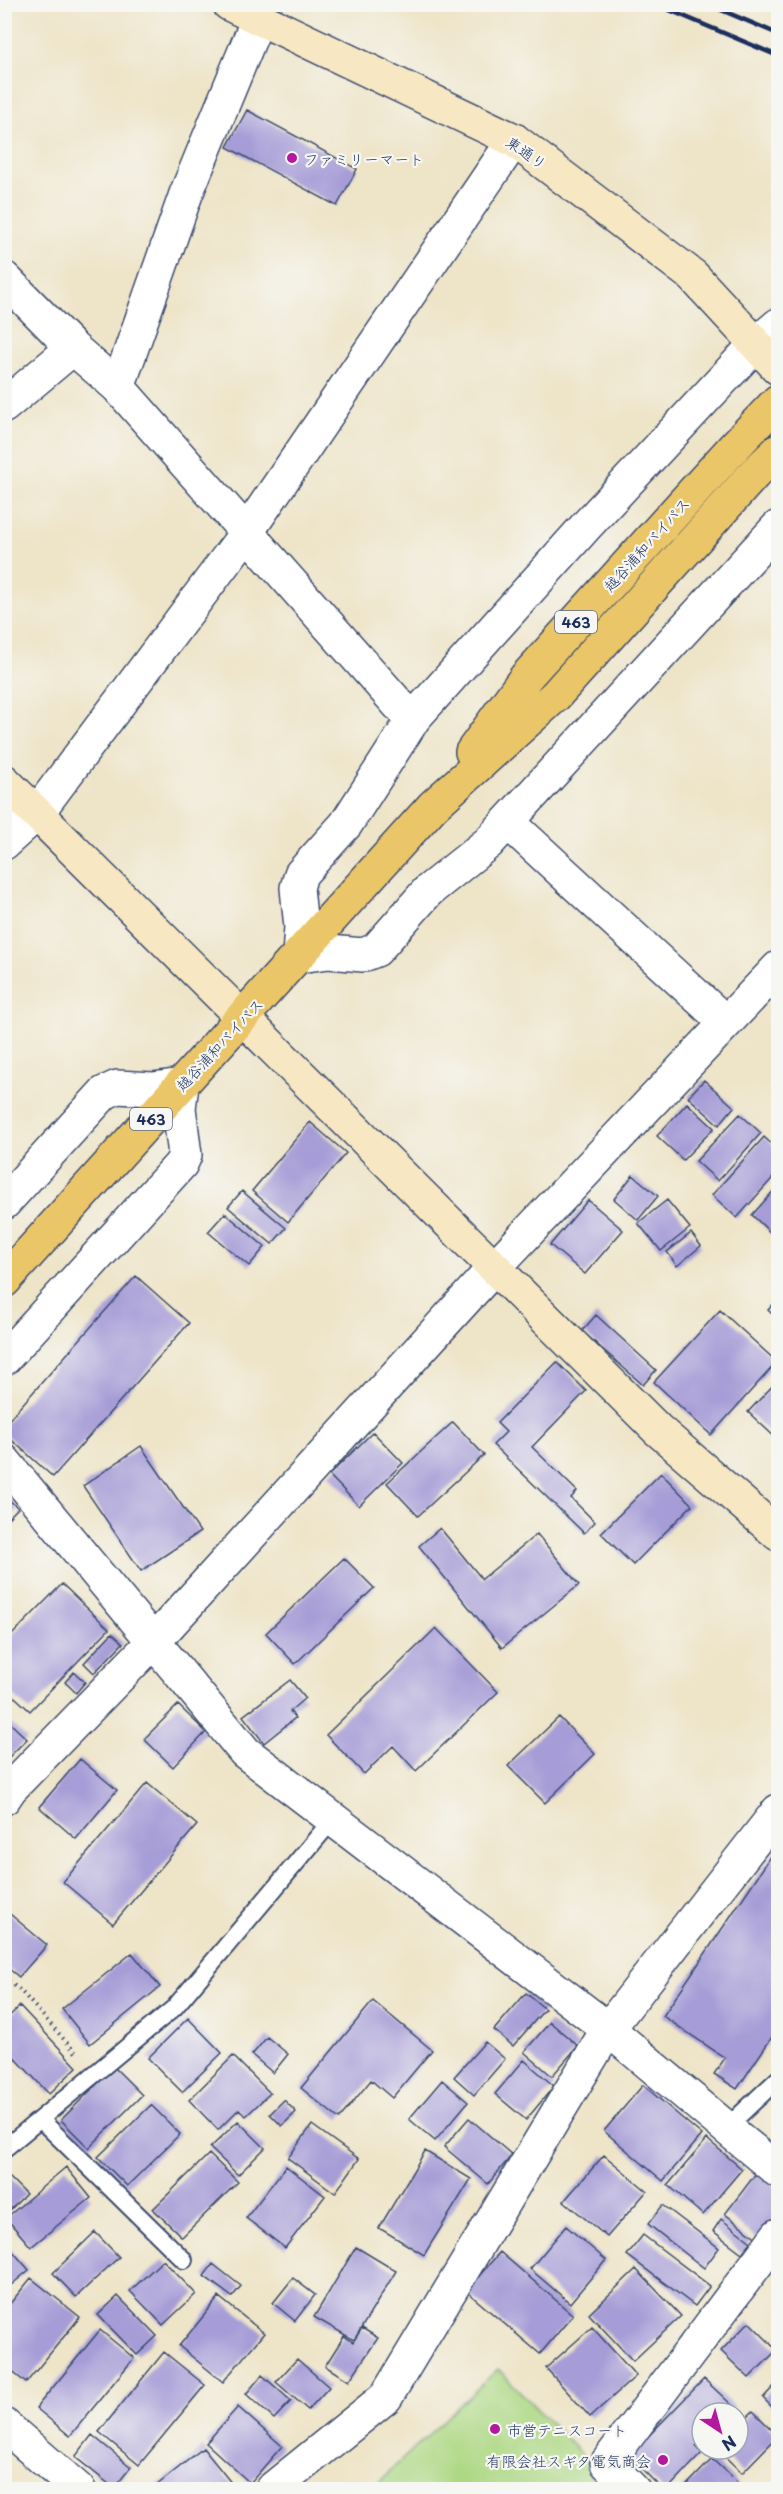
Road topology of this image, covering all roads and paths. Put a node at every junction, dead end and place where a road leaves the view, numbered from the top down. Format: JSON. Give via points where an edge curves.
{"nodes":[{"id":1,"x":229,"y":4,"type":"edge"},
{"id":2,"x":258,"y":19,"type":"junction"},
{"id":3,"x":514,"y":140,"type":"junction"},
{"id":4,"x":4,"y":278,"type":"edge"},
{"id":5,"x":767,"y":334,"type":"edge"},
{"id":6,"x":73,"y":348,"type":"junction"},
{"id":7,"x":778,"y":368,"type":"edge"},
{"id":8,"x":118,"y":387,"type":"junction"},
{"id":9,"x":778,"y":401,"type":"edge"},
{"id":10,"x":4,"y":406,"type":"edge"},
{"id":11,"x":778,"y":451,"type":"edge"},
{"id":12,"x":778,"y":527,"type":"edge"},
{"id":13,"x":247,"y":532,"type":"junction"},
{"id":14,"x":414,"y":718,"type":"junction"},
{"id":15,"x":4,"y":781,"type":"edge"},
{"id":16,"x":433,"y":806,"type":"junction"},
{"id":17,"x":37,"y":813,"type":"junction"},
{"id":18,"x":508,"y":822,"type":"junction"},
{"id":19,"x":4,"y":843,"type":"edge"},
{"id":20,"x":299,"y":956,"type":"junction"},
{"id":21,"x":778,"y":968,"type":"edge"},
{"id":22,"x":242,"y":1017,"type":"junction"},
{"id":23,"x":726,"y":1023,"type":"junction"},
{"id":24,"x":182,"y":1085,"type":"junction"},
{"id":25,"x":4,"y":1203,"type":"edge"},
{"id":26,"x":494,"y":1268,"type":"junction"},
{"id":27,"x":4,"y":1281,"type":"edge"},
{"id":28,"x":4,"y":1359,"type":"edge"},
{"id":29,"x":4,"y":1461,"type":"edge"},
{"id":30,"x":778,"y":1534,"type":"edge"},
{"id":31,"x":154,"y":1641,"type":"junction"},
{"id":32,"x":4,"y":1798,"type":"edge"},
{"id":33,"x":778,"y":1811,"type":"edge"},
{"id":34,"x":333,"y":1819,"type":"junction"},
{"id":35,"x":4,"y":1978,"type":"edge"},
{"id":36,"x":608,"y":2029,"type":"junction"},
{"id":37,"x":95,"y":2074,"type":"junction"},
{"id":38,"x":778,"y":2079,"type":"edge"},
{"id":39,"x":40,"y":2120,"type":"junction"},
{"id":40,"x":726,"y":2128,"type":"junction"},
{"id":41,"x":4,"y":2149,"type":"edge"},
{"id":42,"x":778,"y":2171,"type":"edge"},
{"id":43,"x":778,"y":2235,"type":"edge"},
{"id":44,"x":184,"y":2260,"type":"dead end"},
{"id":45,"x":5,"y":2426,"type":"edge"},
{"id":46,"x":80,"y":2490,"type":"edge"},
{"id":47,"x":271,"y":2490,"type":"edge"},
{"id":48,"x":633,"y":2490,"type":"edge"}],
"edges":[{"from":1,"to":2,"type":"street","name":"東通り"},
{"from":2,"to":3,"type":"street","name":"東通り"},
{"from":2,"to":8,"type":"street","via":[[186,194]]},
{"from":3,"to":5,"type":"street","name":"東通り"},
{"from":3,"to":13,"type":"street"},
{"from":4,"to":6,"type":"street"},
{"from":5,"to":7,"type":"street","name":"東通り"},
{"from":5,"to":14,"type":"street","via":[[586,525]]},
{"from":6,"to":8,"type":"street"},
{"from":6,"to":10,"type":"street"},
{"from":8,"to":13,"type":"street"},
{"from":9,"to":16,"type":"highway","name":"越谷浦和バイパス","number":"463","via":[[526,677]]},
{"from":11,"to":16,"type":"highway","name":"越谷浦和バイパス","number":"463","via":[[555,696]]},
{"from":12,"to":18,"type":"street"},
{"from":13,"to":14,"type":"street"},
{"from":13,"to":17,"type":"street"},
{"from":14,"to":20,"type":"street","via":[[346,824],[301,874],[297,888]]},
{"from":15,"to":17,"type":"street"},
{"from":16,"to":20,"type":"highway","name":"越谷浦和バイパス","number":"463"},
{"from":17,"to":19,"type":"street"},
{"from":17,"to":22,"type":"street"},
{"from":18,"to":20,"type":"street","via":[[428,891],[376,950],[363,955],[329,952]]},
{"from":18,"to":23,"type":"street"},
{"from":20,"to":22,"type":"highway","name":"越谷浦和バイパス","number":"463"},
{"from":21,"to":23,"type":"street"},
{"from":22,"to":24,"type":"highway","name":"越谷浦和バイパス","number":"463"},
{"from":22,"to":26,"type":"street"},
{"from":23,"to":26,"type":"street"},
{"from":24,"to":25,"type":"street","via":[[153,1089],[117,1087],[104,1093]]},
{"from":24,"to":27,"type":"highway","name":"越谷浦和バイパス","number":"463"},
{"from":24,"to":28,"type":"street","via":[[179,1108],[185,1155],[181,1164]]},
{"from":26,"to":30,"type":"street","via":[[658,1430]]},
{"from":26,"to":31,"type":"street"},
{"from":29,"to":31,"type":"street"},
{"from":31,"to":32,"type":"street"},
{"from":31,"to":34,"type":"street","via":[[245,1752]]},
{"from":33,"to":36,"type":"street"},
{"from":34,"to":36,"type":"street"},
{"from":34,"to":37,"type":"lane","via":[[174,2008]]},
{"from":35,"to":37,"type":"path","via":[[20,1990]]},
{"from":36,"to":40,"type":"street"},
{"from":36,"to":47,"type":"street","via":[[386,2397]]},
{"from":37,"to":39,"type":"lane"},
{"from":38,"to":40,"type":"lane"},
{"from":39,"to":41,"type":"lane"},
{"from":39,"to":44,"type":"lane"},
{"from":40,"to":42,"type":"street"},
{"from":43,"to":48,"type":"street","via":[[607,2463]]},
{"from":45,"to":46,"type":"street"}]}
